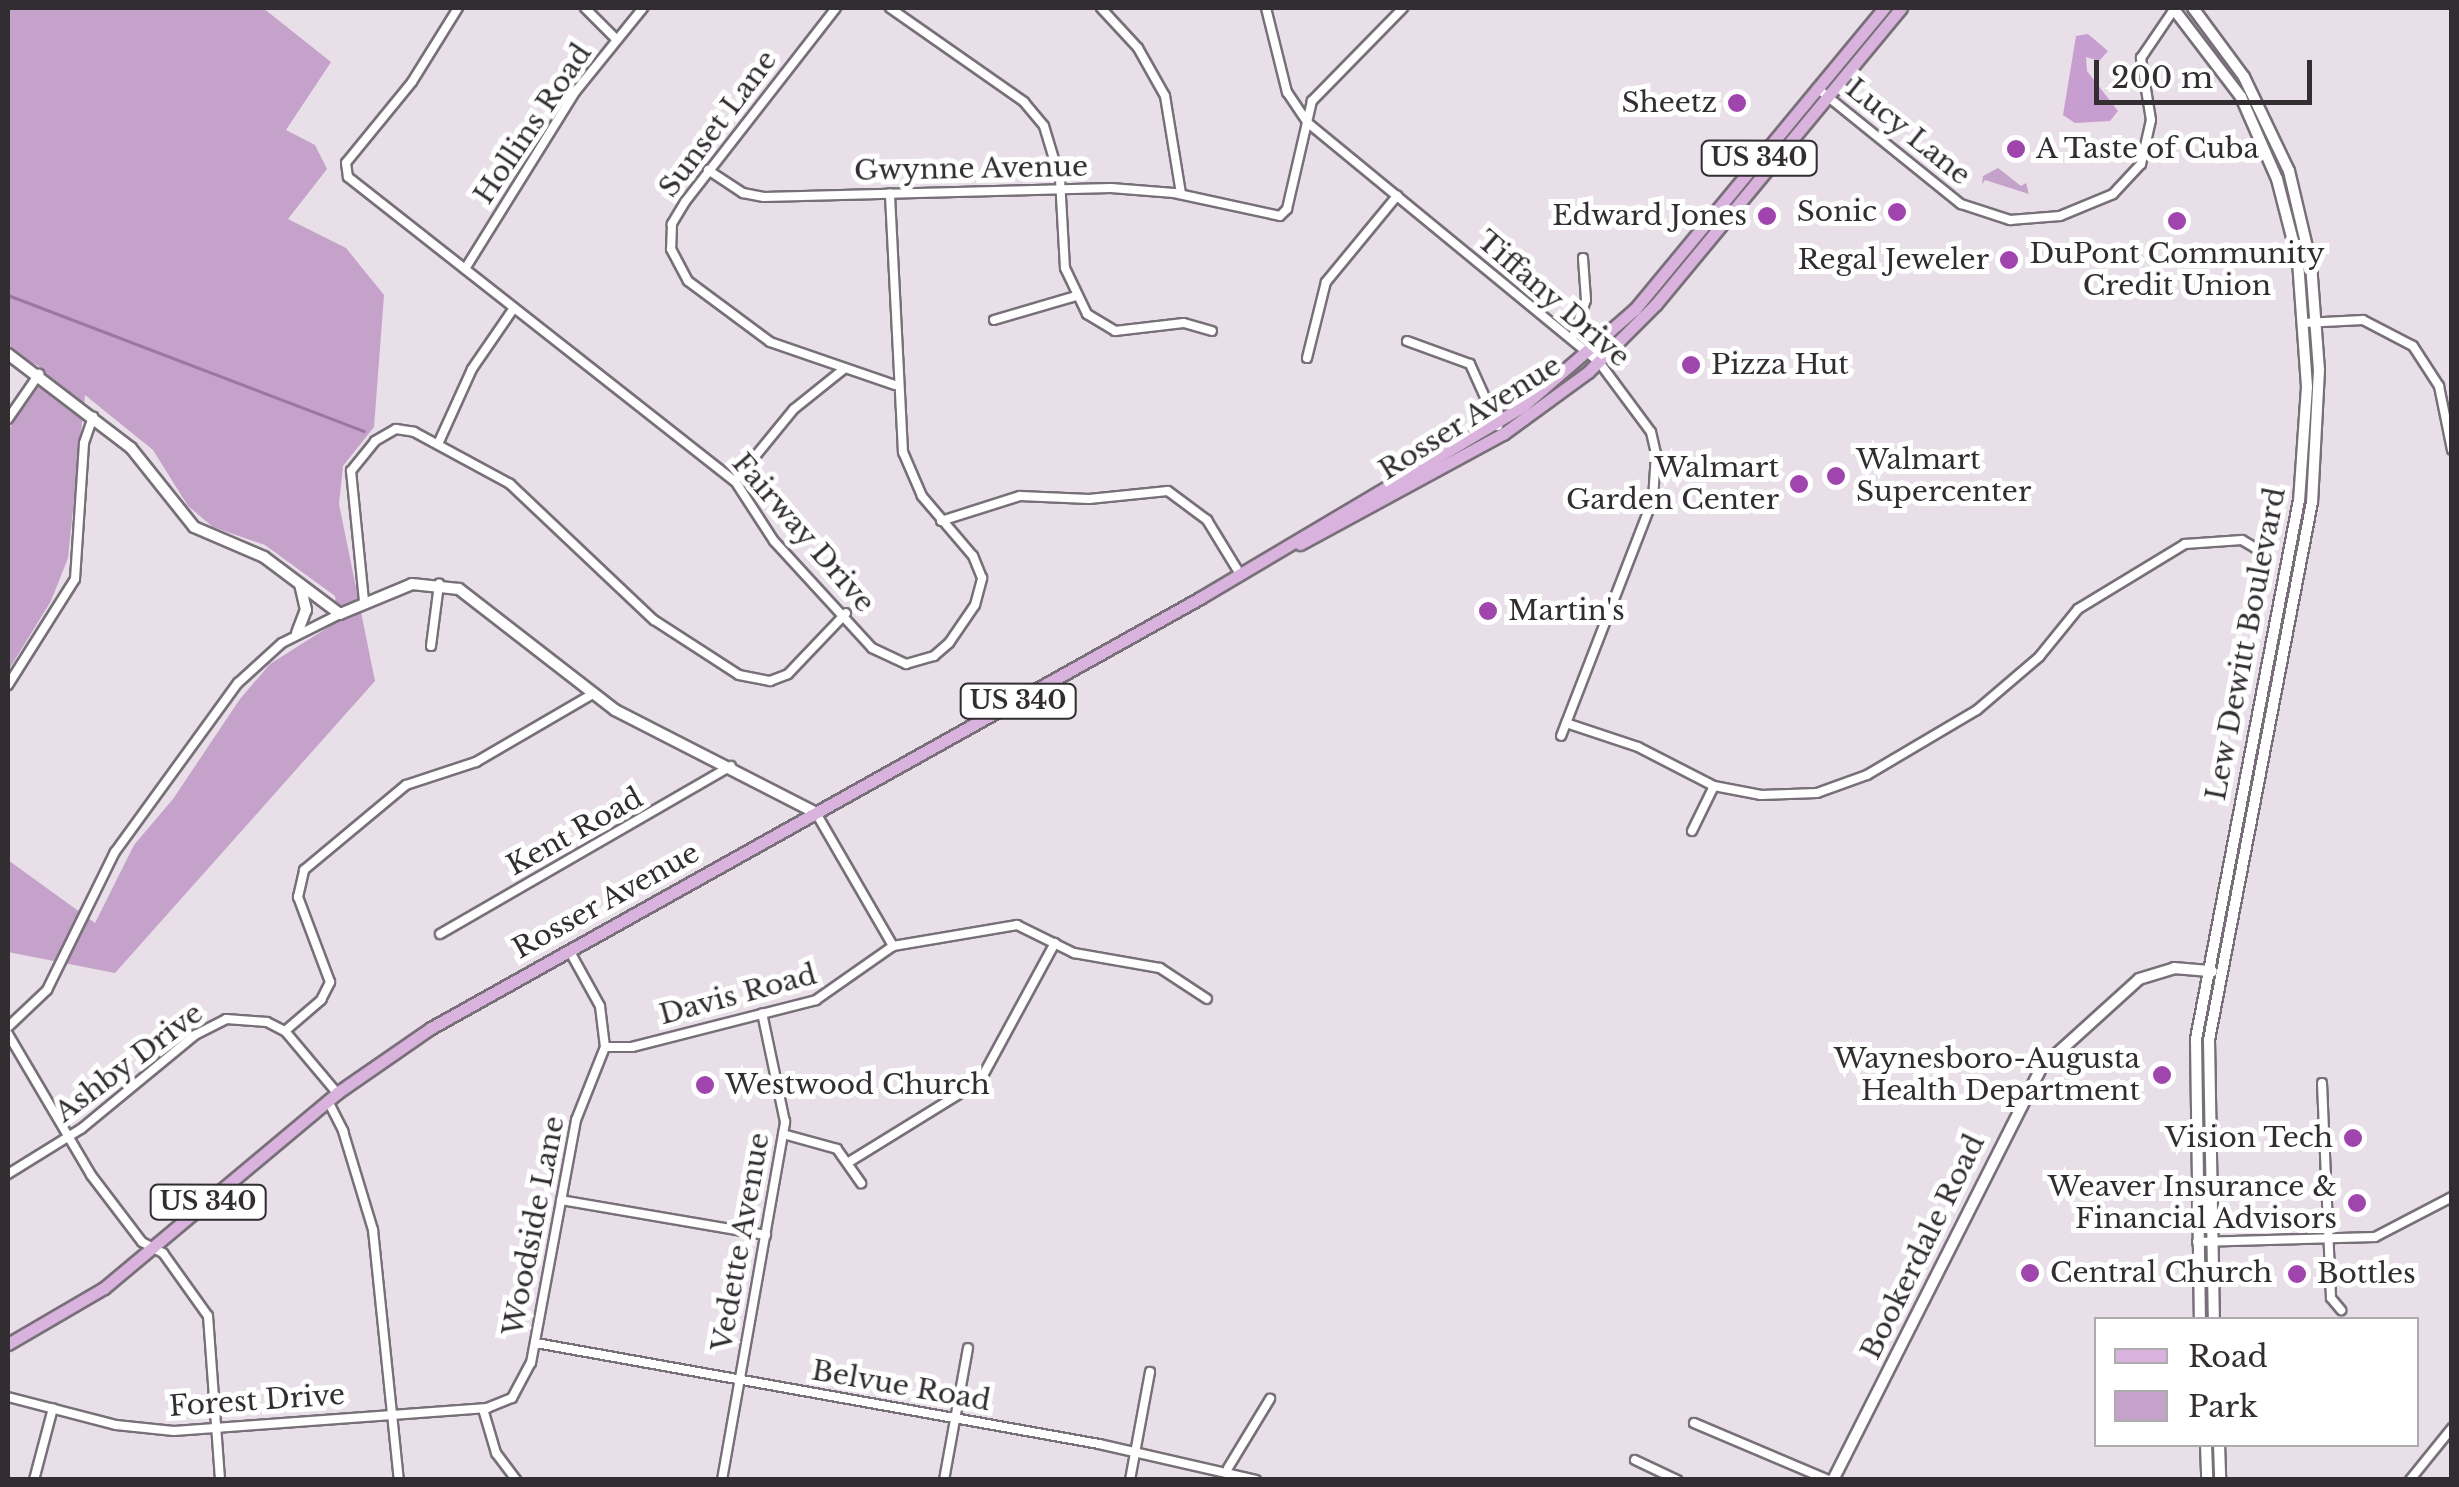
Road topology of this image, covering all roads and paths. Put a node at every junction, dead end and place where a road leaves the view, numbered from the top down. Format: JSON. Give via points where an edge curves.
{"nodes":[{"id":1,"x":458,"y":8,"type":"edge"},
{"id":2,"x":585,"y":8,"type":"edge"},
{"id":3,"x":644,"y":8,"type":"edge"},
{"id":4,"x":836,"y":8,"type":"edge"},
{"id":5,"x":890,"y":8,"type":"edge"},
{"id":6,"x":1101,"y":8,"type":"edge"},
{"id":7,"x":1266,"y":8,"type":"edge"},
{"id":8,"x":1403,"y":8,"type":"edge"},
{"id":9,"x":1884,"y":8,"type":"edge"},
{"id":10,"x":1901,"y":8,"type":"edge"},
{"id":11,"x":2174,"y":8,"type":"edge"},
{"id":12,"x":2193,"y":8,"type":"edge"},
{"id":13,"x":617,"y":40,"type":"junction"},
{"id":14,"x":1822,"y":92,"type":"junction"},
{"id":15,"x":1308,"y":123,"type":"junction"},
{"id":16,"x":708,"y":170,"type":"junction"},
{"id":17,"x":1061,"y":188,"type":"junction"},
{"id":18,"x":890,"y":193,"type":"junction"},
{"id":19,"x":1182,"y":194,"type":"junction"},
{"id":20,"x":1397,"y":196,"type":"junction"},
{"id":21,"x":1583,"y":258,"type":"dead end"},
{"id":22,"x":465,"y":268,"type":"junction"},
{"id":23,"x":1076,"y":296,"type":"junction"},
{"id":24,"x":514,"y":308,"type":"junction"},
{"id":25,"x":994,"y":320,"type":"dead end"},
{"id":26,"x":2318,"y":321,"type":"junction"},
{"id":27,"x":2304,"y":323,"type":"junction"},
{"id":28,"x":1212,"y":331,"type":"dead end"},
{"id":29,"x":1572,"y":338,"type":"junction"},
{"id":30,"x":1407,"y":340,"type":"dead end"},
{"id":31,"x":8,"y":354,"type":"edge"},
{"id":32,"x":1307,"y":358,"type":"dead end"},
{"id":33,"x":1594,"y":358,"type":"junction"},
{"id":34,"x":845,"y":368,"type":"junction"},
{"id":35,"x":39,"y":374,"type":"junction"},
{"id":36,"x":894,"y":385,"type":"junction"},
{"id":37,"x":93,"y":417,"type":"junction"},
{"id":38,"x":8,"y":419,"type":"edge"},
{"id":39,"x":1499,"y":428,"type":"junction"},
{"id":40,"x":438,"y":444,"type":"junction"},
{"id":41,"x":2452,"y":450,"type":"edge"},
{"id":42,"x":735,"y":482,"type":"junction"},
{"id":43,"x":941,"y":520,"type":"junction"},
{"id":44,"x":2269,"y":556,"type":"dead end"},
{"id":45,"x":1240,"y":575,"type":"junction"},
{"id":46,"x":300,"y":584,"type":"junction"},
{"id":47,"x":439,"y":584,"type":"junction"},
{"id":48,"x":364,"y":602,"type":"junction"},
{"id":49,"x":846,"y":613,"type":"junction"},
{"id":50,"x":340,"y":614,"type":"junction"},
{"id":51,"x":297,"y":634,"type":"junction"},
{"id":52,"x":431,"y":646,"type":"dead end"},
{"id":53,"x":8,"y":685,"type":"edge"},
{"id":54,"x":593,"y":694,"type":"junction"},
{"id":55,"x":1566,"y":723,"type":"junction"},
{"id":56,"x":1561,"y":736,"type":"dead end"},
{"id":57,"x":730,"y":766,"type":"junction"},
{"id":58,"x":1714,"y":786,"type":"junction"},
{"id":59,"x":816,"y":813,"type":"junction"},
{"id":60,"x":1692,"y":831,"type":"dead end"},
{"id":61,"x":440,"y":934,"type":"dead end"},
{"id":62,"x":1055,"y":943,"type":"junction"},
{"id":63,"x":893,"y":946,"type":"junction"},
{"id":64,"x":568,"y":950,"type":"junction"},
{"id":65,"x":2206,"y":970,"type":"junction"},
{"id":66,"x":2218,"y":972,"type":"junction"},
{"id":67,"x":1206,"y":1000,"type":"dead end"},
{"id":68,"x":762,"y":1014,"type":"junction"},
{"id":69,"x":8,"y":1030,"type":"edge"},
{"id":70,"x":285,"y":1031,"type":"junction"},
{"id":71,"x":604,"y":1047,"type":"junction"},
{"id":72,"x":2322,"y":1083,"type":"dead end"},
{"id":73,"x":332,"y":1097,"type":"junction"},
{"id":74,"x":783,"y":1134,"type":"junction"},
{"id":75,"x":68,"y":1138,"type":"junction"},
{"id":76,"x":849,"y":1162,"type":"junction"},
{"id":77,"x":8,"y":1174,"type":"edge"},
{"id":78,"x":861,"y":1183,"type":"dead end"},
{"id":79,"x":2452,"y":1197,"type":"edge"},
{"id":80,"x":562,"y":1200,"type":"junction"},
{"id":81,"x":766,"y":1234,"type":"junction"},
{"id":82,"x":2328,"y":1239,"type":"junction"},
{"id":83,"x":2212,"y":1241,"type":"junction"},
{"id":84,"x":2197,"y":1242,"type":"junction"},
{"id":85,"x":152,"y":1248,"type":"junction"},
{"id":86,"x":2341,"y":1310,"type":"dead end"},
{"id":87,"x":2200,"y":1317,"type":"edge"},
{"id":88,"x":2214,"y":1317,"type":"edge"},
{"id":89,"x":536,"y":1343,"type":"junction"},
{"id":90,"x":8,"y":1344,"type":"edge"},
{"id":91,"x":968,"y":1348,"type":"dead end"},
{"id":92,"x":1150,"y":1372,"type":"dead end"},
{"id":93,"x":740,"y":1380,"type":"junction"},
{"id":94,"x":8,"y":1397,"type":"edge"},
{"id":95,"x":1270,"y":1399,"type":"dead end"},
{"id":96,"x":53,"y":1408,"type":"junction"},
{"id":97,"x":483,"y":1408,"type":"junction"},
{"id":98,"x":393,"y":1413,"type":"junction"},
{"id":99,"x":955,"y":1418,"type":"junction"},
{"id":100,"x":1694,"y":1423,"type":"dead end"},
{"id":101,"x":219,"y":1430,"type":"junction"},
{"id":102,"x":2450,"y":1434,"type":"edge"},
{"id":103,"x":2206,"y":1447,"type":"edge"},
{"id":104,"x":2219,"y":1447,"type":"edge"},
{"id":105,"x":1137,"y":1451,"type":"junction"},
{"id":106,"x":1635,"y":1460,"type":"dead end"},
{"id":107,"x":1228,"y":1468,"type":"junction"},
{"id":108,"x":34,"y":1480,"type":"edge"},
{"id":109,"x":220,"y":1480,"type":"edge"},
{"id":110,"x":400,"y":1480,"type":"edge"},
{"id":111,"x":516,"y":1480,"type":"edge"},
{"id":112,"x":722,"y":1480,"type":"edge"},
{"id":113,"x":944,"y":1480,"type":"edge"},
{"id":114,"x":1130,"y":1480,"type":"edge"},
{"id":115,"x":1256,"y":1480,"type":"edge"},
{"id":116,"x":1677,"y":1480,"type":"edge"},
{"id":117,"x":1831,"y":1480,"type":"edge"},
{"id":118,"x":2207,"y":1480,"type":"edge"},
{"id":119,"x":2220,"y":1480,"type":"edge"},
{"id":120,"x":2410,"y":1480,"type":"edge"}],
"edges":[{"from":1,"to":22,"type":"street","name":"Fairway Drive","via":[[345,168]]},
{"from":2,"to":13,"type":"street"},
{"from":3,"to":13,"type":"street","name":"Hollins Road"},
{"from":4,"to":16,"type":"street","name":"Sunset Lane"},
{"from":5,"to":17,"type":"street","via":[[1034,112],[1052,143]]},
{"from":6,"to":19,"type":"street","via":[[1138,48],[1165,96]]},
{"from":7,"to":15,"type":"street","name":"Tiffany Drive","via":[[1287,92]]},
{"from":8,"to":15,"type":"street","via":[[1323,87]]},
{"from":9,"to":14,"type":"main road","name":"Rosser Avenue","number":"US 340"},
{"from":10,"to":14,"type":"main road","name":"Rosser Avenue","number":"US 340"},
{"from":11,"to":14,"type":"street","name":"Lucy Lane","via":[[2141,58],[2152,120],[2141,164],[2113,194],[2060,216],[2010,220],[1967,207]]},
{"from":11,"to":27,"type":"main road","name":"Lew Dewitt Boulevard","via":[[2227,74],[2264,146],[2292,231]]},
{"from":12,"to":26,"type":"main road","name":"Lew Dewitt Boulevard","via":[[2244,77],[2276,139],[2304,226]]},
{"from":13,"to":22,"type":"street","name":"Hollins Road","via":[[576,91]]},
{"from":14,"to":33,"type":"main road","name":"Rosser Avenue","number":"US 340"},
{"from":15,"to":19,"type":"street","name":"Gwynne Avenue","via":[[1287,209],[1275,216]]},
{"from":15,"to":20,"type":"street","name":"Tiffany Drive"},
{"from":16,"to":18,"type":"street","name":"Gwynne Avenue","via":[[754,196]]},
{"from":16,"to":34,"type":"street","name":"Sunset Lane","via":[[672,224],[671,248],[682,274],[770,342]]},
{"from":17,"to":18,"type":"street","name":"Gwynne Avenue"},
{"from":17,"to":19,"type":"street","name":"Gwynne Avenue"},
{"from":17,"to":23,"type":"street","via":[[1063,255]]},
{"from":18,"to":36,"type":"street","name":"Fairway Drive"},
{"from":20,"to":29,"type":"street","name":"Tiffany Drive"},
{"from":20,"to":32,"type":"street","via":[[1326,282]]},
{"from":21,"to":29,"type":"street","via":[[1586,300]]},
{"from":22,"to":24,"type":"street","name":"Fairway Drive"},
{"from":23,"to":25,"type":"street"},
{"from":23,"to":28,"type":"street","via":[[1090,317],[1115,331],[1184,323]]},
{"from":24,"to":40,"type":"street","via":[[472,368]]},
{"from":24,"to":42,"type":"street","name":"Fairway Drive"},
{"from":26,"to":27,"type":"street"},
{"from":26,"to":41,"type":"street","via":[[2363,320],[2413,346],[2439,386]]},
{"from":26,"to":66,"type":"main road","name":"Lew Dewitt Boulevard","via":[[2312,502]]},
{"from":27,"to":65,"type":"main road","name":"Lew Dewitt Boulevard","via":[[2299,500]]},
{"from":29,"to":33,"type":"street","name":"Tiffany Drive"},
{"from":30,"to":39,"type":"street","via":[[1470,364]]},
{"from":31,"to":35,"type":"main road"},
{"from":33,"to":39,"type":"main road","name":"Rosser Avenue","number":"US 340"},
{"from":33,"to":55,"type":"street","name":"Tiffany Drive","via":[[1649,428],[1657,482]]},
{"from":34,"to":36,"type":"street","name":"Sunset Lane"},
{"from":34,"to":42,"type":"street","via":[[794,409]]},
{"from":35,"to":37,"type":"main road"},
{"from":35,"to":38,"type":"street"},
{"from":36,"to":43,"type":"street","name":"Fairway Drive","via":[[908,469]]},
{"from":37,"to":46,"type":"main road","via":[[142,458],[194,527],[264,556]]},
{"from":37,"to":53,"type":"street","via":[[84,444],[75,579]]},
{"from":39,"to":45,"type":"main road","name":"Rosser Avenue","number":"US 340"},
{"from":40,"to":48,"type":"street","via":[[390,430],[353,466]]},
{"from":40,"to":49,"type":"street","via":[[510,484],[654,620],[739,676],[770,681],[788,674]]},
{"from":42,"to":49,"type":"street","name":"Fairway Drive","via":[[774,541]]},
{"from":43,"to":45,"type":"street","via":[[1020,496],[1077,500],[1168,490],[1207,520]]},
{"from":43,"to":49,"type":"street","name":"Fairway Drive","via":[[973,556],[982,578],[975,605],[942,650],[914,663],[887,659]]},
{"from":44,"to":58,"type":"street","via":[[2242,540],[2213,538],[2176,548],[2078,609],[2039,656],[1978,710],[1839,787],[1786,796]]},
{"from":45,"to":59,"type":"main road","name":"Rosser Avenue","number":"US 340"},
{"from":46,"to":50,"type":"main road"},
{"from":46,"to":51,"type":"main road","via":[[306,610]]},
{"from":47,"to":48,"type":"main road","via":[[400,587]]},
{"from":47,"to":52,"type":"street"},
{"from":47,"to":54,"type":"main road","via":[[485,604]]},
{"from":48,"to":50,"type":"main road"},
{"from":50,"to":51,"type":"street"},
{"from":51,"to":69,"type":"street","via":[[238,683],[115,852],[47,990]]},
{"from":54,"to":57,"type":"main road","via":[[631,720]]},
{"from":54,"to":70,"type":"street","via":[[476,762],[406,785],[304,870],[301,906],[330,982],[321,1000]]},
{"from":55,"to":56,"type":"street","name":"Tiffany Drive"},
{"from":55,"to":58,"type":"street","via":[[1638,746]]},
{"from":57,"to":59,"type":"main road"},
{"from":57,"to":61,"type":"street","name":"Kent Road"},
{"from":58,"to":60,"type":"street"},
{"from":59,"to":63,"type":"street"},
{"from":59,"to":64,"type":"main road","name":"Rosser Avenue","number":"US 340"},
{"from":62,"to":63,"type":"street","name":"Davis Road","via":[[1008,924]]},
{"from":62,"to":67,"type":"street","name":"Davis Road","via":[[1087,956],[1160,968]]},
{"from":62,"to":76,"type":"street","via":[[989,1071],[940,1109]]},
{"from":63,"to":68,"type":"street","name":"Davis Road","via":[[827,996]]},
{"from":64,"to":71,"type":"street","via":[[600,1006]]},
{"from":64,"to":73,"type":"main road","name":"Rosser Avenue","number":"US 340","via":[[430,1028]]},
{"from":65,"to":66,"type":"main road","name":"Bookerdale Road"},
{"from":65,"to":84,"type":"main road","name":"Lew Dewitt Boulevard","via":[[2193,1094]]},
{"from":65,"to":117,"type":"main road","name":"Bookerdale Road","via":[[2174,968],[2139,979],[2041,1068]]},
{"from":66,"to":83,"type":"main road","name":"Lew Dewitt Boulevard","via":[[2206,1094]]},
{"from":68,"to":71,"type":"street","name":"Davis Road","via":[[632,1047]]},
{"from":68,"to":74,"type":"street","name":"Vedette Avenue","via":[[784,1095]]},
{"from":69,"to":75,"type":"street"},
{"from":70,"to":73,"type":"street"},
{"from":70,"to":75,"type":"street","name":"Ashby Drive","via":[[254,1020],[217,1022]]},
{"from":71,"to":80,"type":"street","name":"Woodside Lane","via":[[579,1110]]},
{"from":72,"to":82,"type":"street"},
{"from":73,"to":85,"type":"main road","name":"Rosser Avenue","number":"US 340"},
{"from":73,"to":98,"type":"street","via":[[369,1210]]},
{"from":74,"to":76,"type":"street","via":[[826,1143]]},
{"from":74,"to":81,"type":"street","name":"Vedette Avenue"},
{"from":75,"to":77,"type":"street","name":"Ashby Drive"},
{"from":75,"to":85,"type":"street"},
{"from":76,"to":78,"type":"street"},
{"from":79,"to":82,"type":"street","via":[[2389,1233]]},
{"from":80,"to":81,"type":"street"},
{"from":80,"to":89,"type":"street","name":"Woodside Lane"},
{"from":81,"to":93,"type":"street","name":"Vedette Avenue"},
{"from":82,"to":83,"type":"street"},
{"from":82,"to":86,"type":"street","via":[[2331,1298]]},
{"from":83,"to":84,"type":"street"},
{"from":83,"to":88,"type":"main road","name":"Lew Dewitt Boulevard"},
{"from":84,"to":87,"type":"main road","name":"Lew Dewitt Boulevard"},
{"from":85,"to":90,"type":"main road","name":"Rosser Avenue","number":"US 340","via":[[75,1309]]},
{"from":85,"to":101,"type":"street","via":[[163,1253],[208,1316]]},
{"from":89,"to":93,"type":"street","name":"Belvue Road"},
{"from":89,"to":97,"type":"street","name":"Woodside Lane","via":[[518,1391]]},
{"from":91,"to":99,"type":"street"},
{"from":92,"to":105,"type":"street"},
{"from":93,"to":99,"type":"street","name":"Belvue Road"},
{"from":93,"to":112,"type":"street","name":"Vedette Avenue"},
{"from":94,"to":96,"type":"street","name":"Forest Drive"},
{"from":95,"to":107,"type":"street"},
{"from":96,"to":101,"type":"street","name":"Forest Drive","via":[[132,1428]]},
{"from":96,"to":108,"type":"street"},
{"from":97,"to":98,"type":"street"},
{"from":97,"to":111,"type":"street","via":[[496,1453]]},
{"from":98,"to":101,"type":"street","name":"Forest Drive"},
{"from":98,"to":110,"type":"street"},
{"from":99,"to":105,"type":"street","name":"Belvue Road"},
{"from":99,"to":113,"type":"street"},
{"from":100,"to":117,"type":"street"},
{"from":101,"to":109,"type":"street"},
{"from":102,"to":120,"type":"street"},
{"from":103,"to":118,"type":"main road"},
{"from":104,"to":119,"type":"main road"},
{"from":105,"to":107,"type":"street","name":"Belvue Road"},
{"from":105,"to":114,"type":"street"},
{"from":106,"to":116,"type":"street"},
{"from":107,"to":115,"type":"street","name":"Belvue Road"}]}
